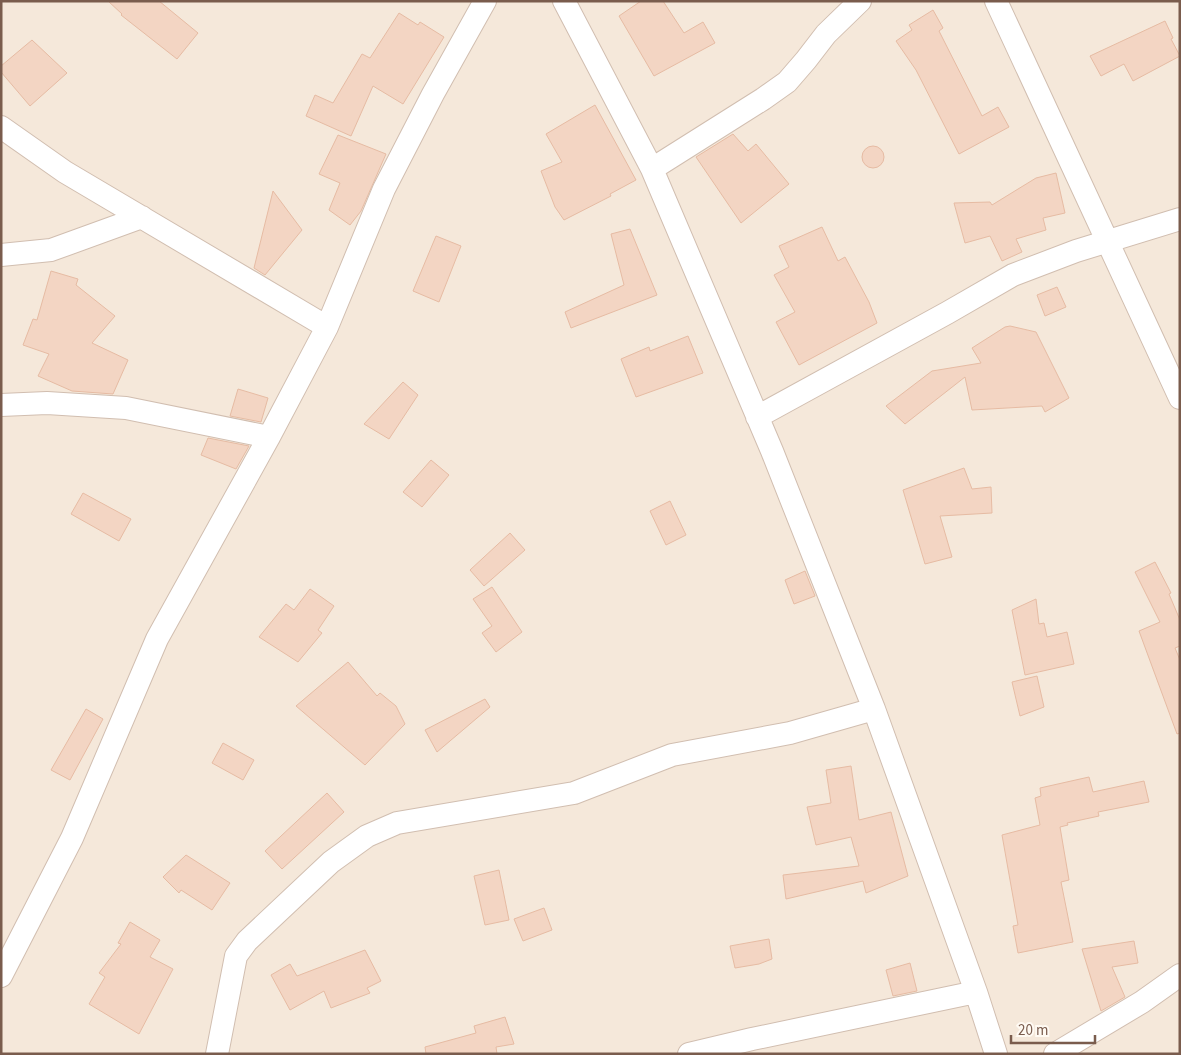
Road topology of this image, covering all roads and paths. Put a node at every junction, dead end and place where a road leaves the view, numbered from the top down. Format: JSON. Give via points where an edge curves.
{"nodes":[{"id":1,"x":564,"y":1,"type":"edge"},
{"id":2,"x":860,"y":1,"type":"edge"},
{"id":3,"x":996,"y":1,"type":"edge"},
{"id":4,"x":482,"y":2,"type":"edge"},
{"id":5,"x":1,"y":127,"type":"edge"},
{"id":6,"x":652,"y":169,"type":"junction"},
{"id":7,"x":142,"y":217,"type":"junction"},
{"id":8,"x":1180,"y":220,"type":"edge"},
{"id":9,"x":1107,"y":242,"type":"junction"},
{"id":10,"x":1,"y":255,"type":"edge"},
{"id":11,"x":327,"y":327,"type":"junction"},
{"id":12,"x":1180,"y":398,"type":"edge"},
{"id":13,"x":1,"y":405,"type":"edge"},
{"id":14,"x":757,"y":417,"type":"junction"},
{"id":15,"x":269,"y":437,"type":"junction"},
{"id":16,"x":874,"y":709,"type":"junction"},
{"id":17,"x":1180,"y":975,"type":"edge"},
{"id":18,"x":1,"y":976,"type":"edge"},
{"id":19,"x":976,"y":992,"type":"junction"},
{"id":20,"x":218,"y":1054,"type":"edge"},
{"id":21,"x":689,"y":1054,"type":"edge"},
{"id":22,"x":996,"y":1054,"type":"edge"},
{"id":23,"x":1055,"y":1054,"type":"edge"}],
"edges":[{"from":1,"to":6,"type":"street"},
{"from":2,"to":6,"type":"street","via":[[826,34],[787,82]]},
{"from":3,"to":9,"type":"street"},
{"from":4,"to":11,"type":"street","via":[[384,189]]},
{"from":5,"to":7,"type":"street","via":[[64,172]]},
{"from":6,"to":14,"type":"street"},
{"from":7,"to":10,"type":"street","via":[[51,250]]},
{"from":7,"to":11,"type":"street"},
{"from":8,"to":9,"type":"street"},
{"from":9,"to":12,"type":"street"},
{"from":9,"to":14,"type":"street","via":[[1013,275],[948,314]]},
{"from":11,"to":15,"type":"street"},
{"from":13,"to":15,"type":"street","via":[[126,408]]},
{"from":14,"to":16,"type":"street"},
{"from":15,"to":18,"type":"street","via":[[157,639],[72,838]]},
{"from":16,"to":19,"type":"street"},
{"from":16,"to":20,"type":"street","via":[[790,734],[672,755],[574,793],[397,823],[367,836],[332,862],[246,941],[236,956]]},
{"from":17,"to":23,"type":"street","via":[[1142,1002]]},
{"from":19,"to":21,"type":"street"},
{"from":19,"to":22,"type":"street"}]}
